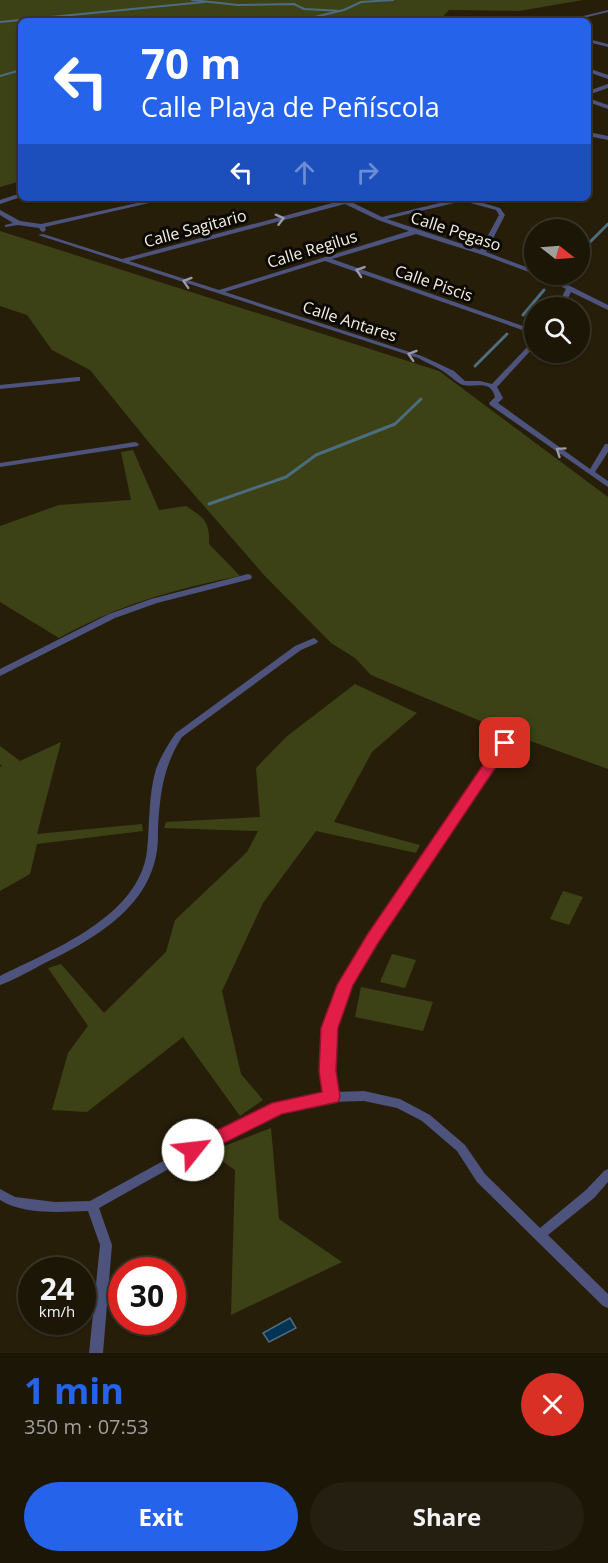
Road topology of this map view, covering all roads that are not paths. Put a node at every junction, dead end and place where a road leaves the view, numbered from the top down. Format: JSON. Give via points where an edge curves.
{"nodes":[{"id":1,"x":608,"y":11,"type":"edge"},
{"id":2,"x":578,"y":18,"type":"edge"},
{"id":3,"x":591,"y":41,"type":"edge"},
{"id":4,"x":608,"y":46,"type":"edge"},
{"id":5,"x":591,"y":71,"type":"edge"},
{"id":6,"x":608,"y":77,"type":"edge"},
{"id":7,"x":608,"y":86,"type":"edge"},
{"id":8,"x":591,"y":92,"type":"edge"},
{"id":9,"x":591,"y":101,"type":"edge"},
{"id":10,"x":608,"y":107,"type":"edge"},
{"id":11,"x":591,"y":135,"type":"edge"},
{"id":12,"x":608,"y":138,"type":"edge"},
{"id":13,"x":18,"y":196,"type":"edge"},
{"id":14,"x":154,"y":201,"type":"edge"},
{"id":15,"x":452,"y":201,"type":"edge"},
{"id":16,"x":474,"y":201,"type":"edge"},
{"id":17,"x":0,"y":202,"type":"edge"},
{"id":18,"x":345,"y":202,"type":"joint"},
{"id":19,"x":0,"y":212,"type":"edge"},
{"id":20,"x":380,"y":219,"type":"junction"},
{"id":21,"x":18,"y":223,"type":"junction"},
{"id":22,"x":7,"y":226,"type":"dead end"},
{"id":23,"x":41,"y":226,"type":"junction"},
{"id":24,"x":414,"y":232,"type":"junction"},
{"id":25,"x":482,"y":252,"type":"junction"},
{"id":26,"x":325,"y":259,"type":"junction"},
{"id":27,"x":122,"y":261,"type":"junction"},
{"id":28,"x":524,"y":268,"type":"edge"},
{"id":29,"x":564,"y":285,"type":"edge"},
{"id":30,"x":570,"y":288,"type":"junction"},
{"id":31,"x":219,"y":292,"type":"junction"},
{"id":32,"x":565,"y":297,"type":"edge"},
{"id":33,"x":608,"y":308,"type":"edge"},
{"id":34,"x":524,"y":329,"type":"edge"},
{"id":35,"x":524,"y":354,"type":"edge"},
{"id":36,"x":77,"y":379,"type":"dead end"},
{"id":37,"x":0,"y":387,"type":"edge"},
{"id":38,"x":493,"y":387,"type":"junction"},
{"id":39,"x":135,"y":444,"type":"dead end"},
{"id":40,"x":608,"y":446,"type":"edge"},
{"id":41,"x":0,"y":465,"type":"edge"},
{"id":42,"x":591,"y":473,"type":"junction"},
{"id":43,"x":608,"y":485,"type":"edge"},
{"id":44,"x":248,"y":577,"type":"dead end"},
{"id":45,"x":314,"y":641,"type":"dead end"},
{"id":46,"x":2,"y":669,"type":"edge"},
{"id":47,"x":505,"y":743,"type":"dead end"},
{"id":48,"x":0,"y":981,"type":"edge"},
{"id":49,"x":331,"y":1097,"type":"junction"},
{"id":50,"x":608,"y":1174,"type":"edge"},
{"id":51,"x":0,"y":1194,"type":"edge"},
{"id":52,"x":92,"y":1206,"type":"junction"},
{"id":53,"x":541,"y":1234,"type":"junction"},
{"id":54,"x":608,"y":1302,"type":"edge"},
{"id":55,"x":96,"y":1353,"type":"edge"}],
"edges":[{"from":1,"to":2,"type":"street"},
{"from":3,"to":4,"type":"street"},
{"from":5,"to":6,"type":"street"},
{"from":7,"to":8,"type":"street"},
{"from":9,"to":10,"type":"street"},
{"from":11,"to":12,"type":"street"},
{"from":13,"to":17,"type":"street"},
{"from":14,"to":23,"type":"street"},
{"from":15,"to":20,"type":"street"},
{"from":16,"to":25,"type":"street","via":[[502,215]]},
{"from":18,"to":20,"type":"street","name":"Calle Pegaso"},
{"from":27,"to":18,"type":"street","name":"Calle Sagitario","one_way":true},
{"from":19,"to":21,"type":"street"},
{"from":20,"to":24,"type":"street","name":"Calle Pegaso"},
{"from":21,"to":22,"type":"street"},
{"from":21,"to":23,"type":"street"},
{"from":23,"to":27,"type":"street","name":"Calle Antares","via":[[43,232],[39,236]]},
{"from":24,"to":25,"type":"street","name":"Calle Pegaso"},
{"from":24,"to":26,"type":"street","name":"Calle Regilus"},
{"from":25,"to":28,"type":"street","name":"Calle Pegaso"},
{"from":26,"to":31,"type":"street","name":"Calle Regilus"},
{"from":34,"to":26,"type":"street","name":"Calle Piscis","one_way":true},
{"from":31,"to":27,"type":"street","name":"Calle Antares","one_way":true},
{"from":29,"to":30,"type":"street"},
{"from":30,"to":32,"type":"street"},
{"from":30,"to":33,"type":"street"},
{"from":38,"to":31,"type":"street","name":"Calle Antares","one_way":true,"via":[[463,383],[420,357]]},
{"from":35,"to":38,"type":"street"},
{"from":36,"to":37,"type":"street"},
{"from":42,"to":38,"type":"street","one_way":true,"via":[[493,403],[499,398]]},
{"from":39,"to":41,"type":"street"},
{"from":40,"to":42,"type":"street"},
{"from":42,"to":43,"type":"street"},
{"from":44,"to":46,"type":"street","via":[[112,616]]},
{"from":45,"to":48,"type":"street","via":[[298,648],[197,720],[172,744],[156,782],[152,857],[142,886],[119,914]]},
{"from":47,"to":49,"type":"street","via":[[345,985],[330,1028]]},
{"from":49,"to":52,"type":"street","via":[[278,1108]]},
{"from":49,"to":53,"type":"street","via":[[364,1096],[400,1104],[426,1118],[461,1148],[481,1178]]},
{"from":50,"to":53,"type":"street"},
{"from":51,"to":52,"type":"street","via":[[13,1202]]},
{"from":52,"to":55,"type":"street","via":[[106,1245]]},
{"from":53,"to":54,"type":"street"}]}
